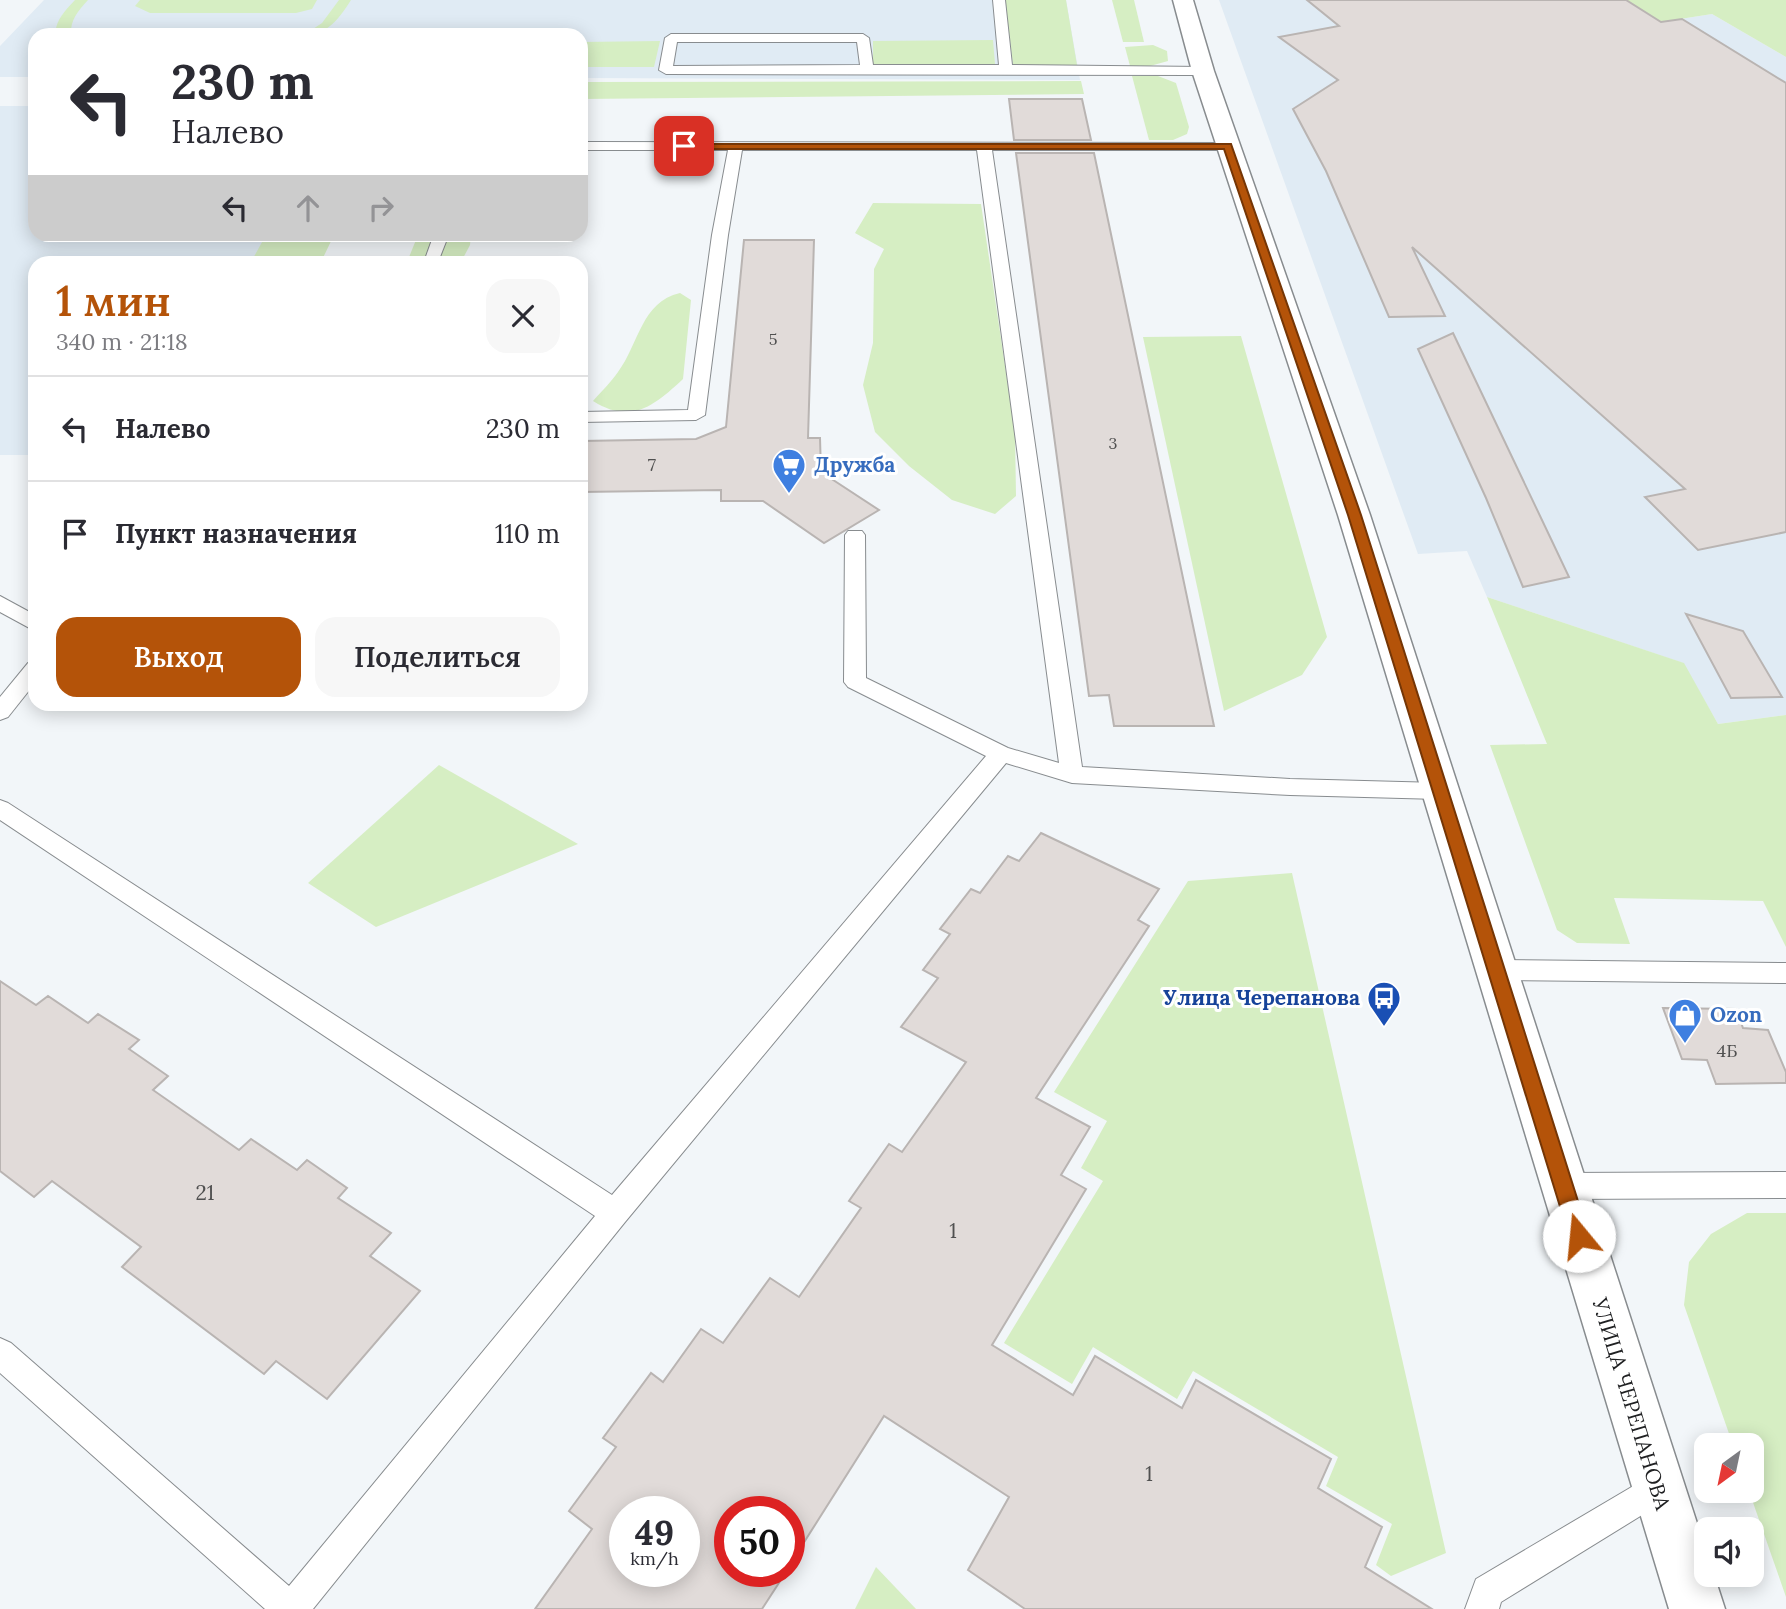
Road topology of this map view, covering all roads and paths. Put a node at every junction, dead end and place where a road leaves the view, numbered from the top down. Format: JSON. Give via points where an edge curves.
{"nodes":[{"id":1,"x":999,"y":0,"type":"edge"},
{"id":2,"x":1182,"y":0,"type":"edge"},
{"id":3,"x":867,"y":69,"type":"junction"},
{"id":4,"x":1006,"y":69,"type":"junction"},
{"id":5,"x":1203,"y":71,"type":"junction"},
{"id":6,"x":588,"y":146,"type":"edge"},
{"id":7,"x":736,"y":146,"type":"junction"},
{"id":8,"x":1228,"y":146,"type":"junction"},
{"id":9,"x":984,"y":147,"type":"junction"},
{"id":10,"x":588,"y":417,"type":"edge"},
{"id":11,"x":855,"y":534,"type":"dead end"},
{"id":12,"x":0,"y":603,"type":"edge"},
{"id":13,"x":28,"y":620,"type":"edge"},
{"id":14,"x":28,"y":677,"type":"edge"},
{"id":15,"x":0,"y":712,"type":"edge"},
{"id":16,"x":1001,"y":754,"type":"junction"},
{"id":17,"x":1072,"y":775,"type":"junction"},
{"id":18,"x":1439,"y":791,"type":"junction"},
{"id":19,"x":0,"y":809,"type":"edge"},
{"id":20,"x":1496,"y":970,"type":"junction"},
{"id":21,"x":1786,"y":973,"type":"edge"},
{"id":22,"x":1786,"y":1185,"type":"edge"},
{"id":23,"x":1563,"y":1186,"type":"junction"},
{"id":24,"x":615,"y":1213,"type":"junction"},
{"id":25,"x":0,"y":1353,"type":"edge"},
{"id":26,"x":1657,"y":1488,"type":"junction"},
{"id":27,"x":291,"y":1609,"type":"edge"},
{"id":28,"x":1482,"y":1609,"type":"edge"},
{"id":29,"x":1696,"y":1609,"type":"edge"}],
"edges":[{"from":1,"to":4,"type":"lane"},
{"from":2,"to":5,"type":"main road","name":"УЛИЦА ЧЕРЕПАНОВА"},
{"from":3,"to":3,"type":"lane","via":[[800,69],[666,70],[671,38],[863,38]]},
{"from":3,"to":4,"type":"lane"},
{"from":4,"to":5,"type":"lane"},
{"from":5,"to":8,"type":"main road","name":"УЛИЦА ЧЕРЕПАНОВА"},
{"from":6,"to":7,"type":"lane"},
{"from":7,"to":9,"type":"lane"},
{"from":7,"to":10,"type":"lane","via":[[696,415]]},
{"from":8,"to":9,"type":"lane"},
{"from":8,"to":18,"type":"main road","name":"УЛИЦА ЧЕРЕПАНОВА","via":[[1354,515]]},
{"from":9,"to":17,"type":"lane"},
{"from":11,"to":16,"type":"lane","via":[[855,682]]},
{"from":12,"to":13,"type":"lane"},
{"from":14,"to":15,"type":"lane"},
{"from":16,"to":17,"type":"lane"},
{"from":16,"to":24,"type":"lane"},
{"from":17,"to":18,"type":"lane"},
{"from":18,"to":20,"type":"main road","name":"УЛИЦА ЧЕРЕПАНОВА"},
{"from":19,"to":24,"type":"lane"},
{"from":20,"to":21,"type":"lane"},
{"from":20,"to":23,"type":"main road","name":"УЛИЦА ЧЕРЕПАНОВА"},
{"from":22,"to":23,"type":"lane"},
{"from":23,"to":26,"type":"main road","name":"УЛИЦА ЧЕРЕПАНОВА"},
{"from":24,"to":27,"type":"lane"},
{"from":25,"to":27,"type":"lane"},
{"from":26,"to":28,"type":"lane","via":[[1488,1591]]},
{"from":26,"to":29,"type":"main road","name":"УЛИЦА ЧЕРЕПАНОВА"}]}
